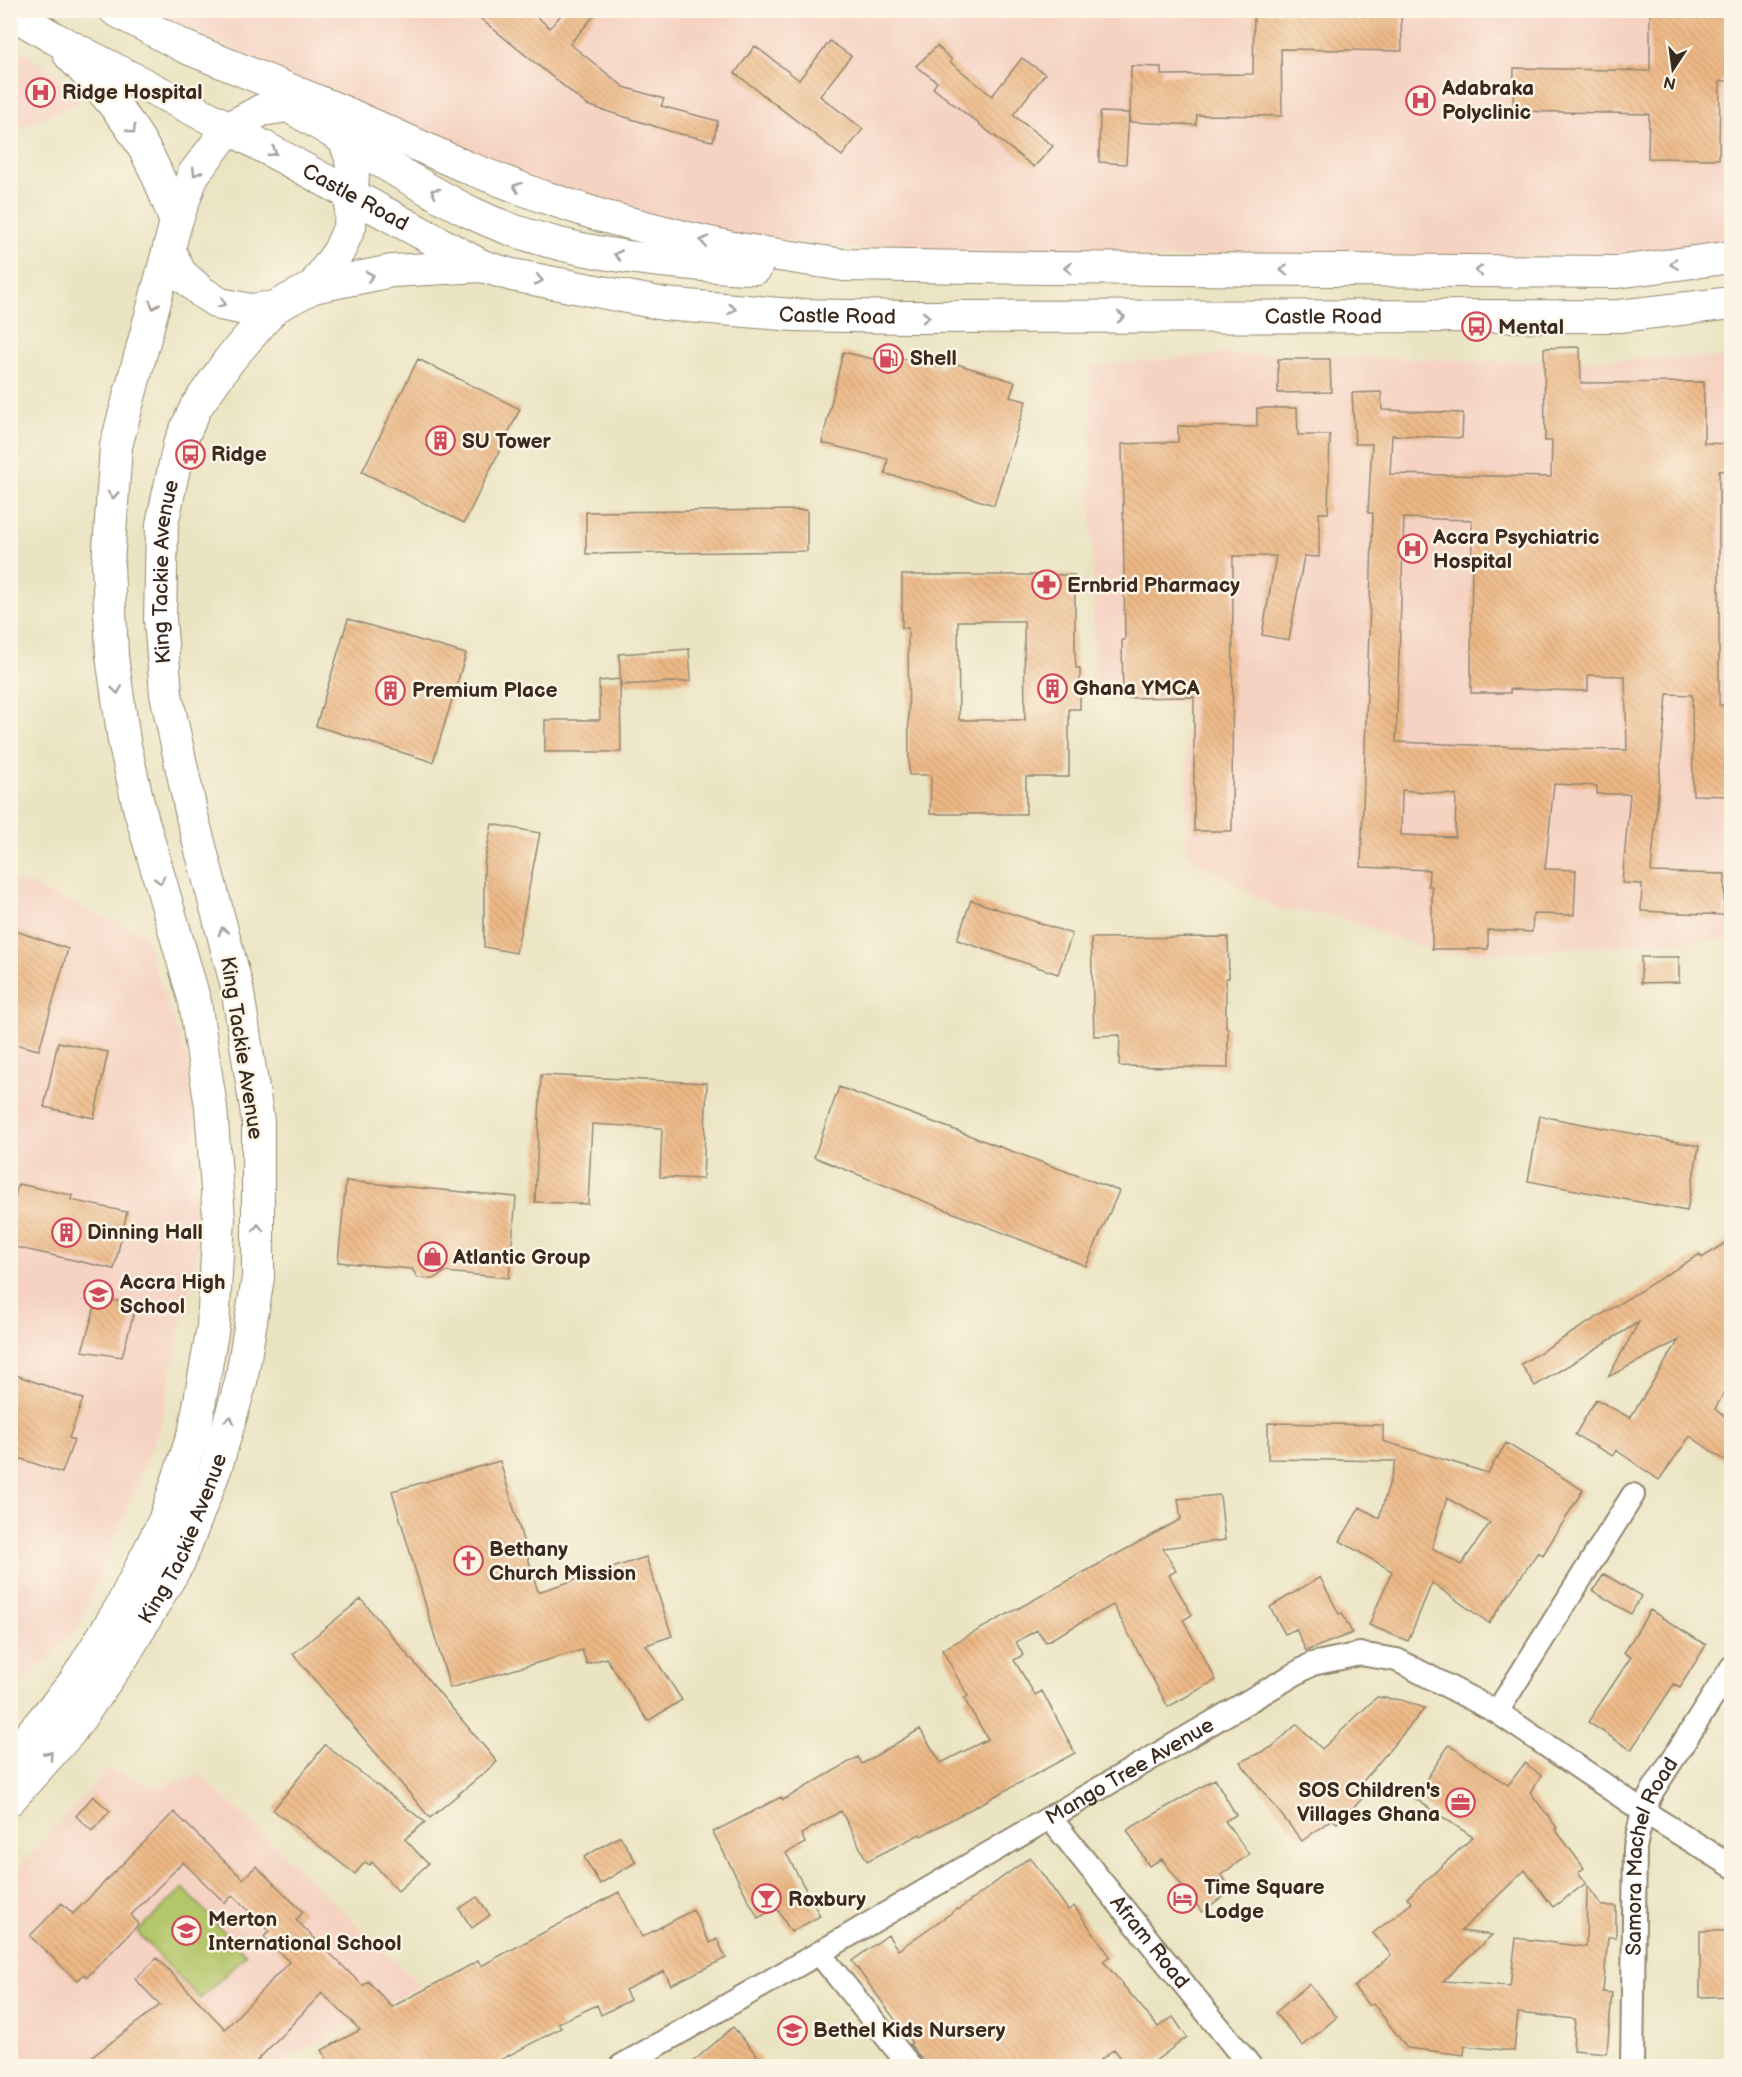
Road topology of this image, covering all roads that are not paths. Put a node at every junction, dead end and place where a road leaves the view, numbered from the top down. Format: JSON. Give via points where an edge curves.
{"nodes":[{"id":1,"x":115,"y":10,"type":"edge"},
{"id":2,"x":10,"y":12,"type":"edge"},
{"id":3,"x":150,"y":20,"type":"edge"},
{"id":4,"x":54,"y":38,"type":"junction"},
{"id":5,"x":185,"y":47,"type":"junction"},
{"id":6,"x":288,"y":106,"type":"junction"},
{"id":7,"x":229,"y":128,"type":"junction"},
{"id":8,"x":343,"y":137,"type":"junction"},
{"id":9,"x":353,"y":196,"type":"junction"},
{"id":10,"x":172,"y":235,"type":"junction"},
{"id":11,"x":1731,"y":256,"type":"edge"},
{"id":12,"x":844,"y":265,"type":"junction"},
{"id":13,"x":482,"y":266,"type":"junction"},
{"id":14,"x":313,"y":287,"type":"junction"},
{"id":15,"x":1731,"y":303,"type":"edge"},
{"id":16,"x":275,"y":308,"type":"junction"},
{"id":17,"x":1633,"y":1495,"type":"dead end"},
{"id":18,"x":1731,"y":1667,"type":"edge"},
{"id":19,"x":1497,"y":1712,"type":"junction"},
{"id":20,"x":10,"y":1759,"type":"edge"},
{"id":21,"x":10,"y":1799,"type":"edge"},
{"id":22,"x":1643,"y":1811,"type":"junction"},
{"id":23,"x":1050,"y":1818,"type":"junction"},
{"id":24,"x":1731,"y":1866,"type":"edge"},
{"id":25,"x":819,"y":1953,"type":"junction"},
{"id":26,"x":621,"y":2067,"type":"edge"},
{"id":27,"x":910,"y":2067,"type":"edge"},
{"id":28,"x":1250,"y":2067,"type":"edge"},
{"id":29,"x":1632,"y":2067,"type":"edge"}],
"edges":[{"from":1,"to":3,"type":"main road"},
{"from":2,"to":4,"type":"main road","name":"Castle Road"},
{"from":3,"to":5,"type":"main road"},
{"from":4,"to":7,"type":"main road","name":"Castle Road"},
{"from":4,"to":10,"type":"main road","one_way":true,"via":[[105,93],[132,130],[154,168]]},
{"from":5,"to":6,"type":"main road"},
{"from":12,"to":5,"type":"main road","one_way":true,"via":[[734,248],[592,213],[466,167]]},
{"from":6,"to":7,"type":"main road","via":[[262,110]]},
{"from":6,"to":8,"type":"main road"},
{"from":7,"to":9,"type":"main road","name":"Castle Road","one_way":true},
{"from":7,"to":10,"type":"main road","one_way":true,"via":[[193,175]]},
{"from":8,"to":9,"type":"main road","via":[[350,155]]},
{"from":12,"to":8,"type":"main road","one_way":true,"via":[[710,266],[574,247],[472,213]]},
{"from":9,"to":13,"type":"main road","name":"Castle Road"},
{"from":9,"to":14,"type":"main road","via":[[350,226],[343,243]]},
{"from":10,"to":16,"type":"main road","one_way":true,"via":[[180,273],[203,293],[220,304],[251,310]]},
{"from":10,"to":20,"type":"main road","name":"King Tackie Avenue","one_way":true,"via":[[116,446],[108,564],[112,656],[124,741],[195,1002],[211,1107],[219,1218],[213,1327],[195,1429],[164,1521],[121,1607],[74,1683]]},
{"from":11,"to":12,"type":"main road","one_way":true,"via":[[1617,272]]},
{"from":14,"to":13,"type":"main road","one_way":true,"via":[[392,271]]},
{"from":13,"to":15,"type":"main road","name":"Castle Road","one_way":true,"via":[[664,304],[793,315],[1619,316]]},
{"from":14,"to":16,"type":"main road"},
{"from":21,"to":16,"type":"main road","name":"King Tackie Avenue","one_way":true,"via":[[77,1722],[124,1655],[180,1560],[216,1467],[241,1382],[258,1278],[258,1121],[237,987],[192,816],[166,694],[160,620],[162,524],[179,445],[196,406],[230,359]]},
{"from":17,"to":19,"type":"street"},
{"from":18,"to":22,"type":"street","name":"Samora Machel Road"},
{"from":19,"to":22,"type":"street","name":"Mango Tree Avenue"},
{"from":19,"to":23,"type":"street","name":"Mango Tree Avenue","via":[[1397,1660],[1360,1654],[1311,1664]]},
{"from":22,"to":24,"type":"street","name":"Mango Tree Avenue"},
{"from":22,"to":29,"type":"street","name":"Samora Machel Road","via":[[1635,1847]]},
{"from":23,"to":25,"type":"street","name":"Mango Tree Avenue"},
{"from":23,"to":28,"type":"street","name":"Afram Road"},
{"from":25,"to":26,"type":"street","name":"Mango Tree Avenue"},
{"from":25,"to":27,"type":"street"}]}
